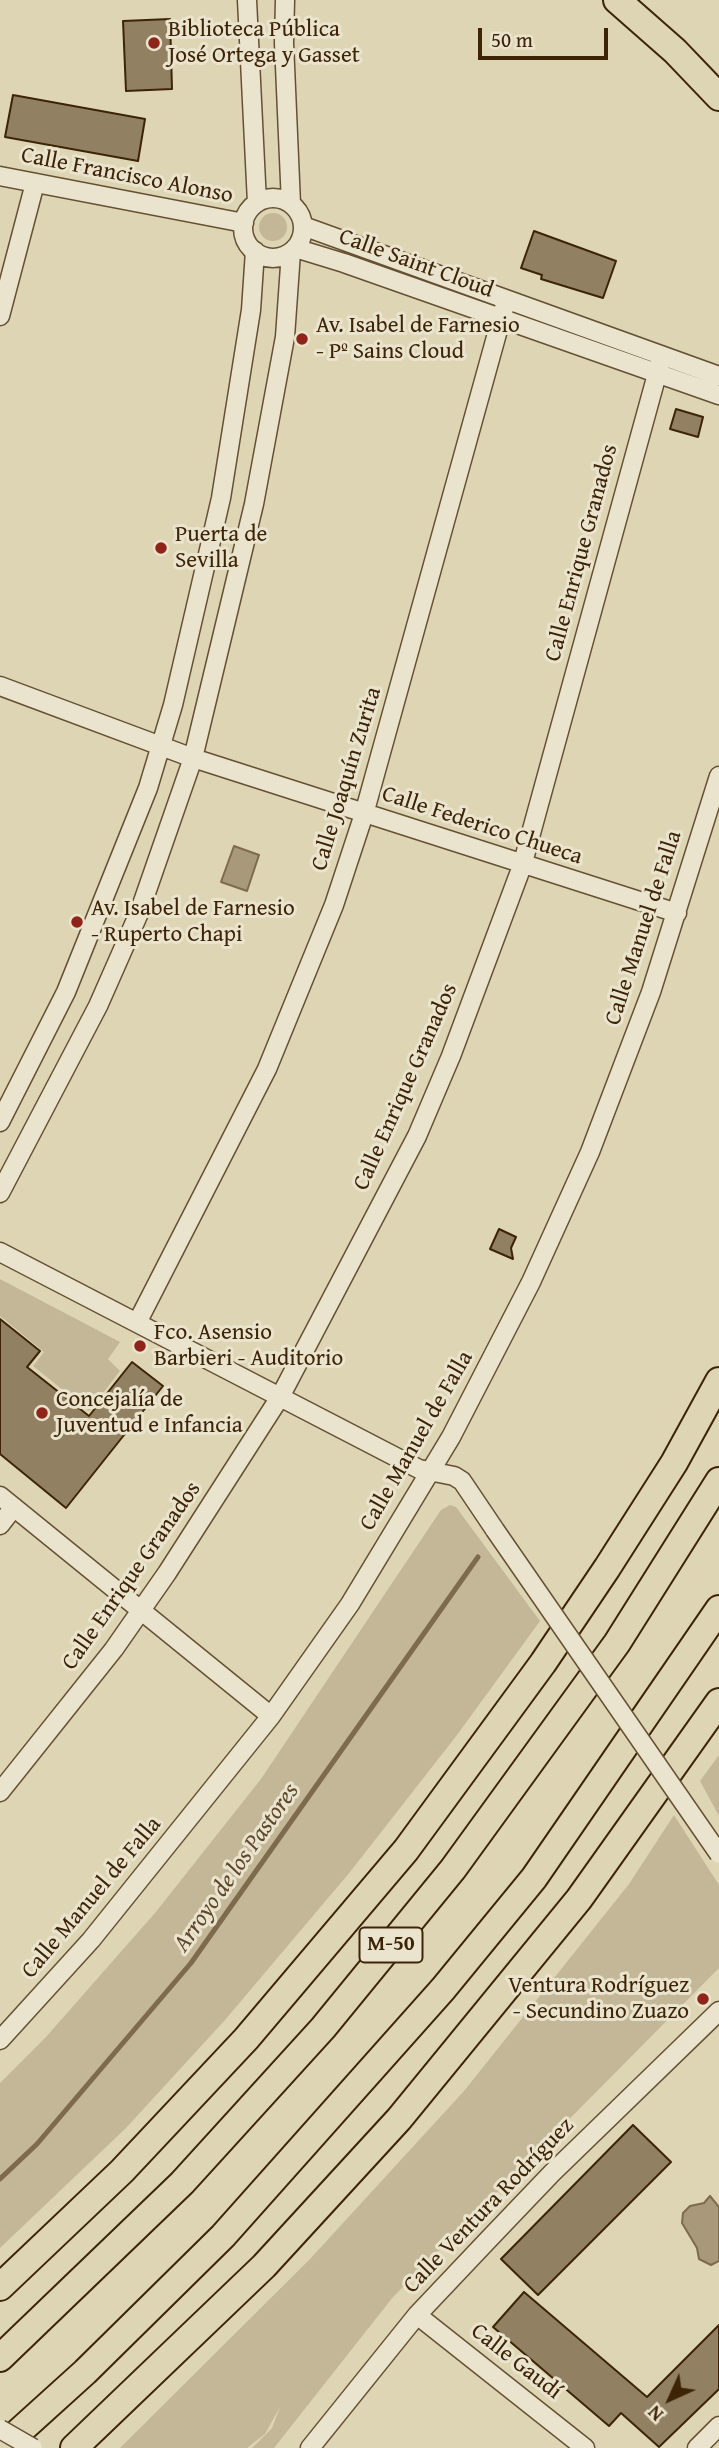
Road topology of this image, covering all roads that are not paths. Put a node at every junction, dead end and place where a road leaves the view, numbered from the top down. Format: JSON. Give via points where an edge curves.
{"nodes":[{"id":1,"x":247,"y":0,"type":"edge"},
{"id":2,"x":285,"y":0,"type":"edge"},
{"id":3,"x":617,"y":0,"type":"edge"},
{"id":4,"x":719,"y":97,"type":"edge"},
{"id":5,"x":0,"y":176,"type":"edge"},
{"id":6,"x":35,"y":183,"type":"junction"},
{"id":7,"x":257,"y":203,"type":"junction"},
{"id":8,"x":291,"y":204,"type":"junction"},
{"id":9,"x":244,"y":223,"type":"junction"},
{"id":10,"x":303,"y":226,"type":"junction"},
{"id":11,"x":293,"y":250,"type":"junction"},
{"id":12,"x":255,"y":251,"type":"junction"},
{"id":13,"x":506,"y":301,"type":"junction"},
{"id":14,"x":0,"y":316,"type":"edge"},
{"id":15,"x":501,"y":320,"type":"junction"},
{"id":16,"x":659,"y":365,"type":"junction"},
{"id":17,"x":719,"y":376,"type":"edge"},
{"id":18,"x":719,"y":395,"type":"edge"},
{"id":19,"x":0,"y":686,"type":"edge"},
{"id":20,"x":161,"y":744,"type":"junction"},
{"id":21,"x":192,"y":758,"type":"junction"},
{"id":22,"x":719,"y":776,"type":"edge"},
{"id":23,"x":365,"y":814,"type":"junction"},
{"id":24,"x":522,"y":866,"type":"junction"},
{"id":25,"x":677,"y":913,"type":"junction"},
{"id":26,"x":0,"y":1122,"type":"edge"},
{"id":27,"x":0,"y":1193,"type":"edge"},
{"id":28,"x":0,"y":1252,"type":"edge"},
{"id":29,"x":137,"y":1323,"type":"junction"},
{"id":30,"x":719,"y":1381,"type":"edge"},
{"id":31,"x":280,"y":1397,"type":"junction"},
{"id":32,"x":431,"y":1470,"type":"junction"},
{"id":33,"x":719,"y":1481,"type":"edge"},
{"id":34,"x":7,"y":1502,"type":"edge"},
{"id":35,"x":0,"y":1525,"type":"edge"},
{"id":36,"x":719,"y":1609,"type":"edge"},
{"id":37,"x":142,"y":1610,"type":"junction"},
{"id":38,"x":719,"y":1702,"type":"edge"},
{"id":39,"x":271,"y":1716,"type":"junction"},
{"id":40,"x":0,"y":1792,"type":"edge"},
{"id":41,"x":719,"y":1854,"type":"edge"},
{"id":42,"x":719,"y":2011,"type":"edge"},
{"id":43,"x":0,"y":2040,"type":"edge"},
{"id":44,"x":0,"y":2287,"type":"edge"},
{"id":45,"x":417,"y":2315,"type":"junction"},
{"id":46,"x":0,"y":2358,"type":"edge"},
{"id":47,"x":719,"y":2426,"type":"edge"},
{"id":48,"x":0,"y":2429,"type":"edge"},
{"id":49,"x":1,"y":2448,"type":"edge"},
{"id":50,"x":33,"y":2448,"type":"edge"},
{"id":51,"x":74,"y":2448,"type":"edge"},
{"id":52,"x":310,"y":2448,"type":"edge"},
{"id":53,"x":585,"y":2448,"type":"edge"},
{"id":54,"x":697,"y":2448,"type":"edge"}],
"edges":[{"from":1,"to":7,"type":"street"},
{"from":2,"to":8,"type":"street"},
{"from":3,"to":4,"type":"highway"},
{"from":5,"to":6,"type":"street","name":"Calle Francisco Alonso"},
{"from":6,"to":9,"type":"street","name":"Calle Francisco Alonso"},
{"from":6,"to":14,"type":"street"},
{"from":7,"to":8,"type":"street","via":[[274,198]]},
{"from":7,"to":9,"type":"street"},
{"from":8,"to":10,"type":"street"},
{"from":9,"to":12,"type":"street","via":[[244,233]]},
{"from":10,"to":11,"type":"street"},
{"from":10,"to":13,"type":"street","name":"Calle Saint Cloud"},
{"from":11,"to":12,"type":"street","via":[[272,258]]},
{"from":11,"to":15,"type":"street","name":"Calle Saint Cloud","via":[[344,262]]},
{"from":11,"to":21,"type":"street","via":[[285,337],[254,505]]},
{"from":12,"to":20,"type":"street","via":[[251,310],[221,498]]},
{"from":13,"to":15,"type":"street","name":"Calle Joaquín Zurita"},
{"from":13,"to":16,"type":"street","name":"Calle Saint Cloud"},
{"from":15,"to":16,"type":"street","name":"Calle Saint Cloud"},
{"from":15,"to":23,"type":"street","name":"Calle Joaquín Zurita"},
{"from":16,"to":17,"type":"street","name":"Calle Saint Cloud"},
{"from":16,"to":18,"type":"street","name":"Calle Saint Cloud"},
{"from":16,"to":24,"type":"street","name":"Calle Enrique Granados"},
{"from":19,"to":20,"type":"street","name":"Calle Federico Chueca"},
{"from":20,"to":21,"type":"street","name":"Calle Federico Chueca"},
{"from":20,"to":26,"type":"street","via":[[148,788],[66,992]]},
{"from":21,"to":23,"type":"street","name":"Calle Federico Chueca"},
{"from":21,"to":27,"type":"street","via":[[139,912],[98,1006]]},
{"from":22,"to":25,"type":"street","name":"Calle Manuel de Falla"},
{"from":23,"to":24,"type":"street","name":"Calle Federico Chueca"},
{"from":23,"to":29,"type":"street","name":"Calle Joaquín Zurita","via":[[300,993],[267,1069]]},
{"from":24,"to":25,"type":"street","name":"Calle Federico Chueca"},
{"from":24,"to":31,"type":"street","name":"Calle Enrique Granados","via":[[416,1136]]},
{"from":25,"to":32,"type":"street","name":"Calle Manuel de Falla","via":[[590,1152],[483,1379]]},
{"from":28,"to":29,"type":"street"},
{"from":29,"to":31,"type":"street"},
{"from":30,"to":44,"type":"highway","via":[[674,1463],[607,1568],[406,1850],[246,2039],[122,2171]]},
{"from":31,"to":32,"type":"street","via":[[419,1469]]},
{"from":31,"to":37,"type":"street","name":"Calle Enrique Granados"},
{"from":32,"to":39,"type":"street","name":"Calle Manuel de Falla","via":[[350,1604]]},
{"from":32,"to":41,"type":"street","bridge":true,"via":[[462,1481]]},
{"from":33,"to":46,"type":"highway","number":"M-50","via":[[617,1643],[446,1879],[323,2028],[182,2183]]},
{"from":34,"to":35,"type":"street"},
{"from":34,"to":37,"type":"street"},
{"from":36,"to":49,"type":"highway","number":"M-50","via":[[534,1878],[443,1989],[223,2236]]},
{"from":37,"to":39,"type":"street"},
{"from":37,"to":40,"type":"street","name":"Calle Enrique Granados"},
{"from":38,"to":51,"type":"highway","via":[[579,1899],[400,2119],[264,2266]]},
{"from":39,"to":43,"type":"street","name":"Calle Manuel de Falla","via":[[100,1930]]},
{"from":42,"to":45,"type":"street","name":"Calle Ventura Rodríguez","via":[[552,2173]]},
{"from":45,"to":52,"type":"street","name":"Calle Ventura Rodríguez"},
{"from":45,"to":53,"type":"street","name":"Calle Gaudí"},
{"from":47,"to":54,"type":"street"},
{"from":48,"to":50,"type":"street","bridge":true}]}
